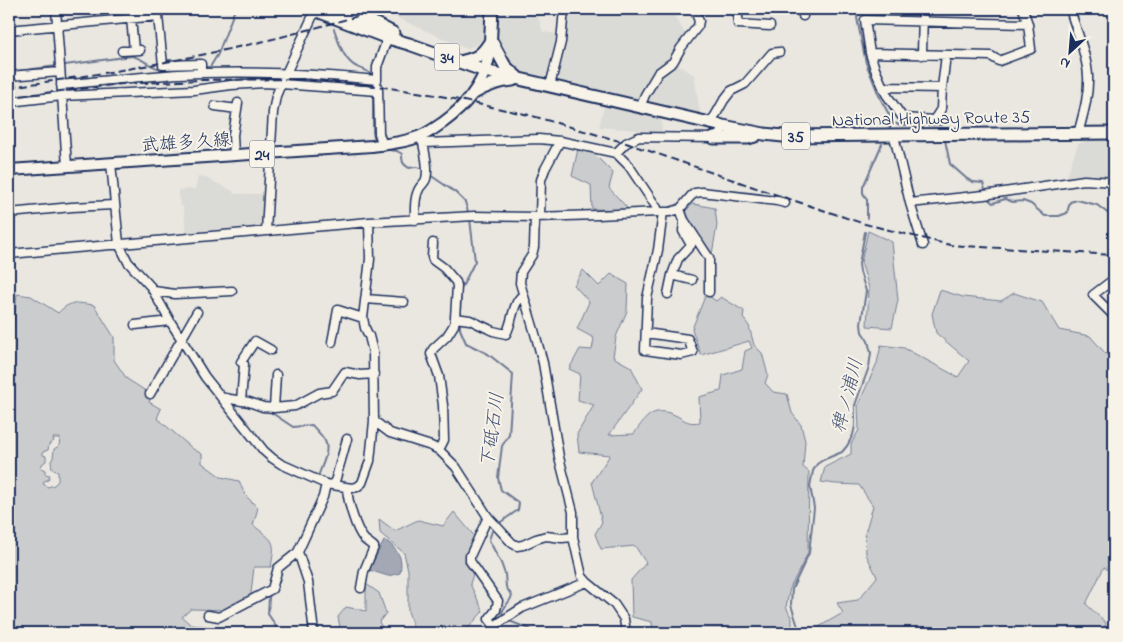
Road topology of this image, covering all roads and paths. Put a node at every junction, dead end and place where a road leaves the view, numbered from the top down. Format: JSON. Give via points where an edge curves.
{"nodes":[{"id":1,"x":56,"y":9,"type":"edge"},
{"id":2,"x":315,"y":9,"type":"edge"},
{"id":3,"x":340,"y":9,"type":"edge"},
{"id":4,"x":492,"y":9,"type":"edge"},
{"id":5,"x":564,"y":9,"type":"edge"},
{"id":6,"x":694,"y":9,"type":"edge"},
{"id":7,"x":738,"y":9,"type":"edge"},
{"id":8,"x":922,"y":9,"type":"edge"},
{"id":9,"x":1023,"y":9,"type":"edge"},
{"id":10,"x":1070,"y":9,"type":"edge"},
{"id":11,"x":131,"y":18,"type":"junction"},
{"id":12,"x":922,"y":22,"type":"junction"},
{"id":13,"x":1028,"y":24,"type":"junction"},
{"id":14,"x":57,"y":25,"type":"junction"},
{"id":15,"x":770,"y":26,"type":"dead end"},
{"id":16,"x":9,"y":30,"type":"edge"},
{"id":17,"x":389,"y":34,"type":"junction"},
{"id":18,"x":491,"y":40,"type":"junction"},
{"id":19,"x":122,"y":51,"type":"dead end"},
{"id":20,"x":779,"y":52,"type":"dead end"},
{"id":21,"x":870,"y":53,"type":"junction"},
{"id":22,"x":922,"y":54,"type":"junction"},
{"id":23,"x":946,"y":55,"type":"junction"},
{"id":24,"x":460,"y":62,"type":"junction"},
{"id":25,"x":484,"y":71,"type":"junction"},
{"id":26,"x":60,"y":72,"type":"junction"},
{"id":27,"x":201,"y":73,"type":"junction"},
{"id":28,"x":286,"y":73,"type":"junction"},
{"id":29,"x":9,"y":76,"type":"edge"},
{"id":30,"x":520,"y":79,"type":"junction"},
{"id":31,"x":377,"y":80,"type":"junction"},
{"id":32,"x":281,"y":84,"type":"junction"},
{"id":33,"x":61,"y":86,"type":"junction"},
{"id":34,"x":550,"y":86,"type":"junction"},
{"id":35,"x":883,"y":87,"type":"junction"},
{"id":36,"x":942,"y":88,"type":"junction"},
{"id":37,"x":378,"y":91,"type":"junction"},
{"id":38,"x":474,"y":93,"type":"junction"},
{"id":39,"x":62,"y":96,"type":"junction"},
{"id":40,"x":9,"y":102,"type":"edge"},
{"id":41,"x":215,"y":106,"type":"dead end"},
{"id":42,"x":640,"y":107,"type":"junction"},
{"id":43,"x":711,"y":123,"type":"junction"},
{"id":44,"x":723,"y":126,"type":"junction"},
{"id":45,"x":1114,"y":133,"type":"edge"},
{"id":46,"x":764,"y":134,"type":"junction"},
{"id":47,"x":1078,"y":134,"type":"junction"},
{"id":48,"x":894,"y":136,"type":"junction"},
{"id":49,"x":714,"y":138,"type":"junction"},
{"id":50,"x":421,"y":140,"type":"junction"},
{"id":51,"x":560,"y":140,"type":"junction"},
{"id":52,"x":383,"y":145,"type":"junction"},
{"id":53,"x":271,"y":153,"type":"junction"},
{"id":54,"x":616,"y":153,"type":"junction"},
{"id":55,"x":234,"y":155,"type":"junction"},
{"id":56,"x":111,"y":163,"type":"junction"},
{"id":57,"x":67,"y":166,"type":"junction"},
{"id":58,"x":9,"y":170,"type":"edge"},
{"id":59,"x":1114,"y":182,"type":"edge"},
{"id":60,"x":785,"y":203,"type":"dead end"},
{"id":61,"x":910,"y":203,"type":"junction"},
{"id":62,"x":114,"y":205,"type":"junction"},
{"id":63,"x":680,"y":209,"type":"junction"},
{"id":64,"x":660,"y":212,"type":"junction"},
{"id":65,"x":9,"y":213,"type":"edge"},
{"id":66,"x":538,"y":217,"type":"junction"},
{"id":67,"x":415,"y":220,"type":"junction"},
{"id":68,"x":684,"y":220,"type":"junction"},
{"id":69,"x":370,"y":222,"type":"junction"},
{"id":70,"x":266,"y":231,"type":"junction"},
{"id":71,"x":433,"y":243,"type":"dead end"},
{"id":72,"x":119,"y":244,"type":"junction"},
{"id":73,"x":923,"y":245,"type":"dead end"},
{"id":74,"x":9,"y":254,"type":"edge"},
{"id":75,"x":672,"y":275,"type":"junction"},
{"id":76,"x":1114,"y":279,"type":"edge"},
{"id":77,"x":692,"y":280,"type":"dead end"},
{"id":78,"x":154,"y":291,"type":"junction"},
{"id":79,"x":232,"y":291,"type":"dead end"},
{"id":80,"x":709,"y":292,"type":"dead end"},
{"id":81,"x":668,"y":294,"type":"dead end"},
{"id":82,"x":523,"y":295,"type":"junction"},
{"id":83,"x":366,"y":299,"type":"junction"},
{"id":84,"x":404,"y":302,"type":"dead end"},
{"id":85,"x":197,"y":312,"type":"dead end"},
{"id":86,"x":1114,"y":316,"type":"edge"},
{"id":87,"x":363,"y":318,"type":"junction"},
{"id":88,"x":460,"y":319,"type":"junction"},
{"id":89,"x":170,"y":321,"type":"junction"},
{"id":90,"x":135,"y":325,"type":"dead end"},
{"id":91,"x":646,"y":333,"type":"junction"},
{"id":92,"x":182,"y":339,"type":"junction"},
{"id":93,"x":332,"y":342,"type":"dead end"},
{"id":94,"x":270,"y":350,"type":"dead end"},
{"id":95,"x":374,"y":374,"type":"junction"},
{"id":96,"x":276,"y":375,"type":"dead end"},
{"id":97,"x":150,"y":394,"type":"dead end"},
{"id":98,"x":221,"y":397,"type":"junction"},
{"id":99,"x":241,"y":401,"type":"junction"},
{"id":100,"x":274,"y":408,"type":"junction"},
{"id":101,"x":374,"y":421,"type":"junction"},
{"id":102,"x":347,"y":439,"type":"dead end"},
{"id":103,"x":439,"y":450,"type":"junction"},
{"id":104,"x":330,"y":484,"type":"junction"},
{"id":105,"x":347,"y":488,"type":"junction"},
{"id":106,"x":493,"y":522,"type":"junction"},
{"id":107,"x":573,"y":537,"type":"junction"},
{"id":108,"x":298,"y":552,"type":"junction"},
{"id":109,"x":587,"y":582,"type":"junction"},
{"id":110,"x":361,"y":588,"type":"dead end"},
{"id":111,"x":208,"y":615,"type":"dead end"},
{"id":112,"x":494,"y":626,"type":"junction"},
{"id":113,"x":314,"y":633,"type":"edge"},
{"id":114,"x":500,"y":633,"type":"edge"},
{"id":115,"x":626,"y":633,"type":"edge"}],
"edges":[{"from":1,"to":14,"type":"street"},
{"from":2,"to":17,"type":"highway","number":"34"},
{"from":2,"to":28,"type":"street"},
{"from":3,"to":17,"type":"highway","number":"34","via":[[362,17]]},
{"from":4,"to":18,"type":"highway","number":"34"},
{"from":5,"to":34,"type":"street","via":[[561,42]]},
{"from":6,"to":42,"type":"street","via":[[700,21],[698,26],[673,62],[658,73]]},
{"from":7,"to":15,"type":"street","via":[[738,24]]},
{"from":8,"to":12,"type":"street"},
{"from":9,"to":13,"type":"street"},
{"from":10,"to":47,"type":"street","via":[[1088,75],[1088,92]]},
{"from":11,"to":14,"type":"street"},
{"from":11,"to":19,"type":"street","via":[[137,50]]},
{"from":11,"to":27,"type":"street","via":[[158,16],[163,66],[201,64]]},
{"from":12,"to":13,"type":"street"},
{"from":12,"to":21,"type":"street","via":[[865,20]]},
{"from":12,"to":22,"type":"street"},
{"from":13,"to":23,"type":"street","via":[[1031,48],[999,61],[991,56]]},
{"from":14,"to":16,"type":"street"},
{"from":14,"to":26,"type":"street"},
{"from":17,"to":24,"type":"highway","number":"34"},
{"from":17,"to":31,"type":"street","via":[[377,66]]},
{"from":18,"to":24,"type":"highway","via":[[480,55]]},
{"from":18,"to":25,"type":"highway","number":"34"},
{"from":18,"to":30,"type":"highway","via":[[505,66]]},
{"from":20,"to":43,"type":"street","via":[[772,53],[745,84],[731,91]]},
{"from":21,"to":22,"type":"street"},
{"from":21,"to":35,"type":"street"},
{"from":22,"to":23,"type":"street"},
{"from":23,"to":36,"type":"street"},
{"from":24,"to":25,"type":"highway","number":"34"},
{"from":25,"to":30,"type":"highway","name":"National Highway Route 35","number":"35"},
{"from":25,"to":38,"type":"main road","name":"武雄多久線","number":"24"},
{"from":26,"to":29,"type":"street"},
{"from":26,"to":33,"type":"street"},
{"from":27,"to":28,"type":"street"},
{"from":27,"to":33,"type":"street"},
{"from":28,"to":31,"type":"street"},
{"from":28,"to":32,"type":"street"},
{"from":30,"to":34,"type":"highway","name":"National Highway Route 35","number":"35"},
{"from":30,"to":38,"type":"highway","via":[[503,81]]},
{"from":31,"to":37,"type":"street"},
{"from":32,"to":37,"type":"street"},
{"from":32,"to":39,"type":"street"},
{"from":32,"to":53,"type":"street","via":[[273,112]]},
{"from":33,"to":39,"type":"street"},
{"from":34,"to":42,"type":"highway","name":"National Highway Route 35","number":"35"},
{"from":35,"to":36,"type":"street"},
{"from":35,"to":36,"type":"street","via":[[903,118],[934,120],[941,109]]},
{"from":37,"to":52,"type":"street","via":[[379,134]]},
{"from":38,"to":50,"type":"main road","name":"武雄多久線","number":"24"},
{"from":39,"to":40,"type":"street"},
{"from":39,"to":57,"type":"street"},
{"from":41,"to":55,"type":"street","via":[[238,106]]},
{"from":42,"to":43,"type":"highway","name":"National Highway Route 35","number":"35"},
{"from":43,"to":44,"type":"highway","name":"National Highway Route 35","number":"35"},
{"from":44,"to":46,"type":"highway","name":"National Highway Route 35","number":"35"},
{"from":44,"to":49,"type":"street"},
{"from":45,"to":47,"type":"highway","name":"National Highway Route 35","number":"35"},
{"from":46,"to":48,"type":"highway","name":"National Highway Route 35","number":"35"},
{"from":46,"to":49,"type":"highway","via":[[748,138]]},
{"from":47,"to":48,"type":"highway","name":"National Highway Route 35","number":"35"},
{"from":48,"to":61,"type":"street"},
{"from":49,"to":54,"type":"street","via":[[639,137]]},
{"from":50,"to":51,"type":"street"},
{"from":50,"to":52,"type":"main road","name":"武雄多久線","number":"24"},
{"from":50,"to":67,"type":"street","via":[[427,172],[416,197]]},
{"from":51,"to":54,"type":"street"},
{"from":51,"to":66,"type":"street","via":[[541,180]]},
{"from":52,"to":53,"type":"main road","name":"武雄多久線","number":"24"},
{"from":53,"to":55,"type":"main road","name":"武雄多久線","number":"24"},
{"from":53,"to":70,"type":"street"},
{"from":54,"to":64,"type":"street","via":[[629,166]]},
{"from":55,"to":56,"type":"main road","name":"武雄多久線","number":"24"},
{"from":56,"to":57,"type":"main road","name":"武雄多久線","number":"24"},
{"from":56,"to":62,"type":"street"},
{"from":57,"to":58,"type":"main road","name":"武雄多久線","number":"24"},
{"from":59,"to":61,"type":"street","via":[[1084,180]]},
{"from":60,"to":63,"type":"street","via":[[702,192],[691,196]]},
{"from":61,"to":73,"type":"street"},
{"from":62,"to":65,"type":"street"},
{"from":62,"to":72,"type":"street"},
{"from":63,"to":64,"type":"street"},
{"from":63,"to":68,"type":"street"},
{"from":64,"to":66,"type":"street"},
{"from":64,"to":91,"type":"street","via":[[658,250],[647,298]]},
{"from":66,"to":67,"type":"street","via":[[470,216]]},
{"from":66,"to":82,"type":"street","via":[[532,255],[521,272]]},
{"from":67,"to":69,"type":"street"},
{"from":68,"to":75,"type":"street","via":[[683,231],[691,245],[678,259]]},
{"from":68,"to":80,"type":"street","via":[[709,258]]},
{"from":69,"to":70,"type":"street"},
{"from":69,"to":83,"type":"street"},
{"from":70,"to":72,"type":"street"},
{"from":71,"to":88,"type":"street","via":[[433,260],[456,282]]},
{"from":72,"to":74,"type":"street"},
{"from":72,"to":78,"type":"street","via":[[128,262]]},
{"from":75,"to":77,"type":"street"},
{"from":75,"to":81,"type":"street"},
{"from":76,"to":86,"type":"street","via":[[1093,296]]},
{"from":78,"to":79,"type":"street","via":[[175,294]]},
{"from":78,"to":89,"type":"street"},
{"from":82,"to":88,"type":"street","via":[[516,304],[506,334]]},
{"from":82,"to":107,"type":"street","via":[[543,364],[559,457],[573,512]]},
{"from":83,"to":84,"type":"street"},
{"from":83,"to":87,"type":"street"},
{"from":85,"to":92,"type":"street"},
{"from":87,"to":93,"type":"street","via":[[338,310]]},
{"from":87,"to":95,"type":"street","via":[[373,352]]},
{"from":88,"to":103,"type":"street","via":[[431,354],[439,376],[443,405],[444,440]]},
{"from":89,"to":90,"type":"street"},
{"from":89,"to":92,"type":"street"},
{"from":91,"to":91,"type":"street","via":[[645,350],[681,355],[693,352],[688,339]]},
{"from":92,"to":97,"type":"street"},
{"from":92,"to":98,"type":"street"},
{"from":94,"to":99,"type":"street","via":[[255,341],[241,362],[244,364]]},
{"from":95,"to":100,"type":"street","via":[[345,372],[332,391],[319,393],[295,406]]},
{"from":95,"to":101,"type":"street"},
{"from":96,"to":100,"type":"street"},
{"from":98,"to":99,"type":"street"},
{"from":98,"to":104,"type":"street","via":[[272,458]]},
{"from":99,"to":100,"type":"street"},
{"from":101,"to":103,"type":"street","via":[[390,433]]},
{"from":101,"to":105,"type":"street","via":[[372,450],[365,476],[357,487]]},
{"from":102,"to":104,"type":"street"},
{"from":103,"to":106,"type":"street","via":[[456,467]]},
{"from":104,"to":105,"type":"street"},
{"from":104,"to":108,"type":"street"},
{"from":105,"to":110,"type":"street","via":[[357,525],[374,547],[364,570]]},
{"from":106,"to":107,"type":"street","via":[[517,546],[546,536]]},
{"from":106,"to":112,"type":"street","via":[[470,556],[470,561],[498,601],[489,619]]},
{"from":107,"to":109,"type":"street","via":[[582,576]]},
{"from":108,"to":111,"type":"street","via":[[278,568],[272,589],[219,617]]},
{"from":108,"to":113,"type":"street","via":[[308,582]]},
{"from":109,"to":112,"type":"street","via":[[522,608]]},
{"from":109,"to":115,"type":"street","via":[[614,604],[624,619]]},
{"from":112,"to":114,"type":"street"}]}
